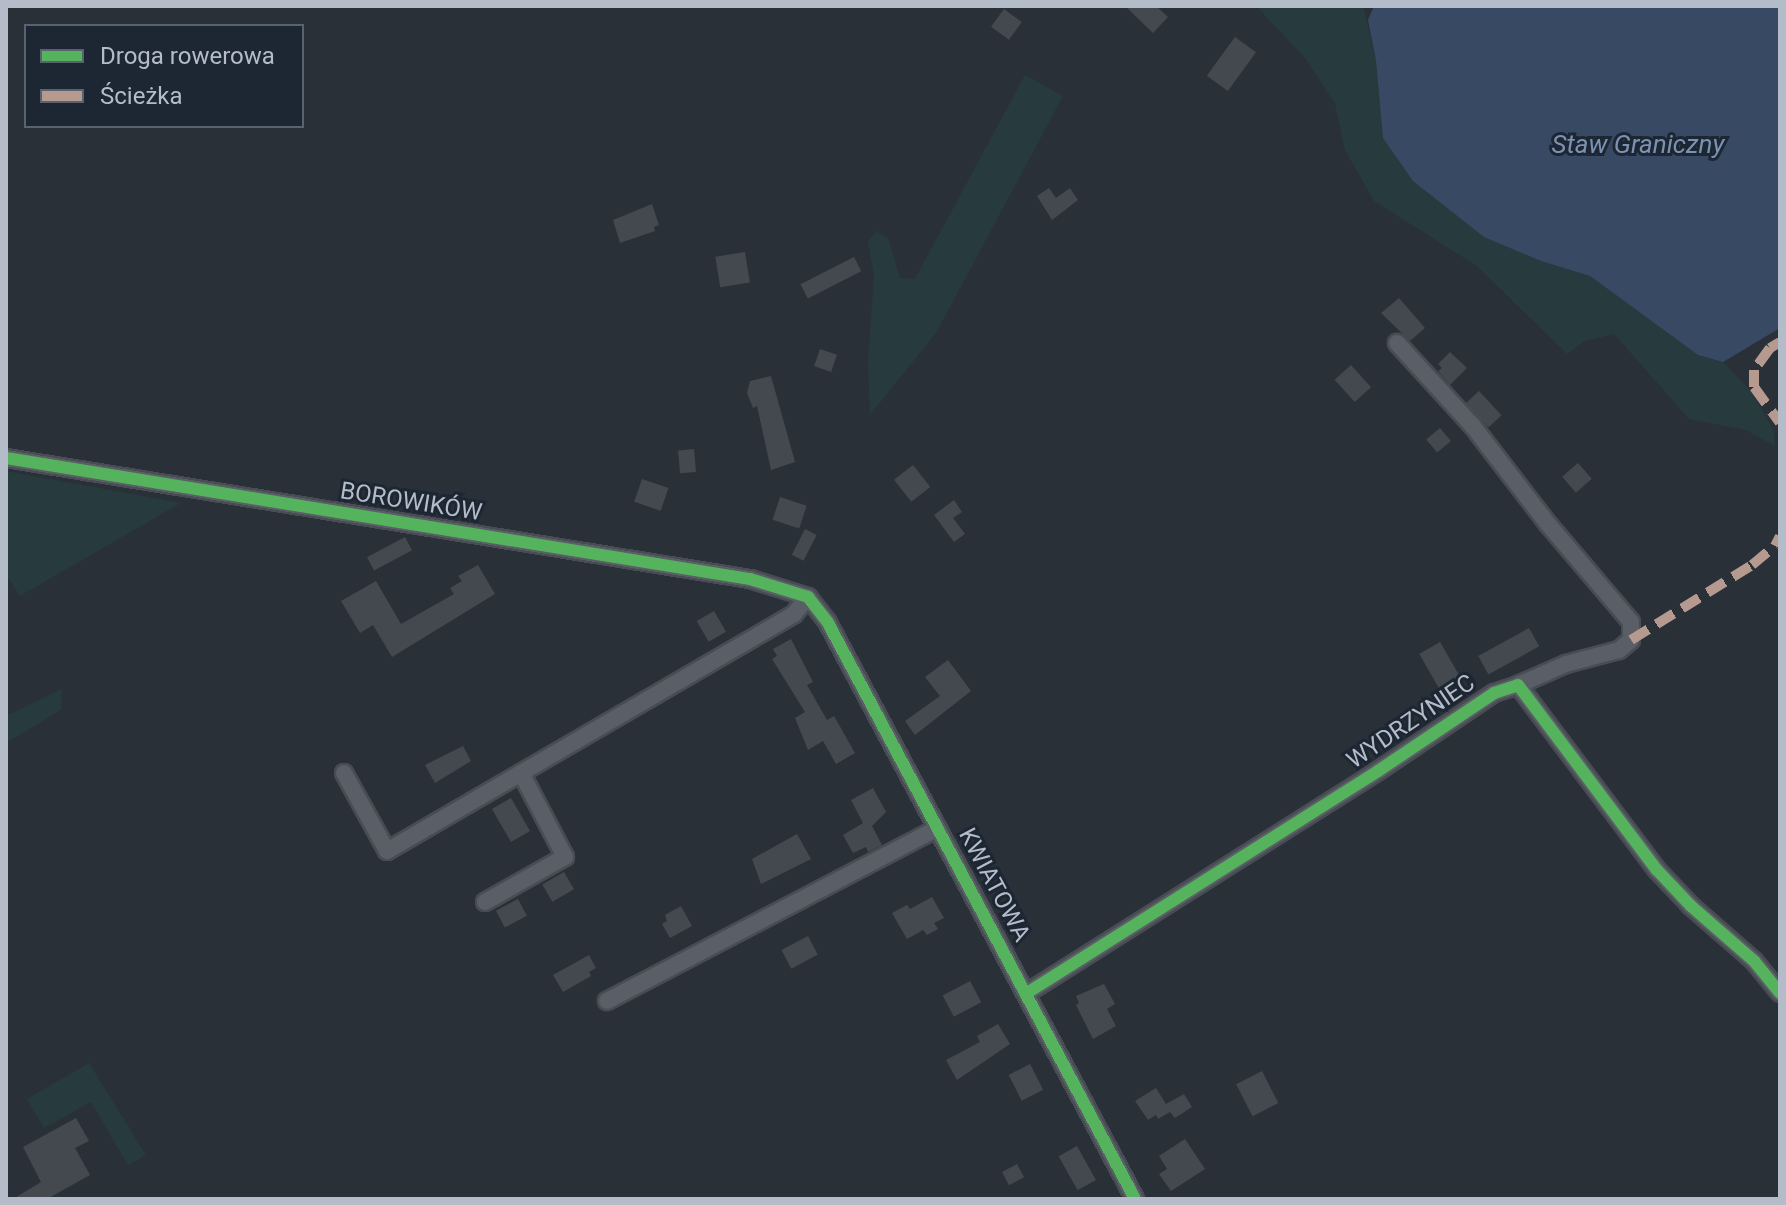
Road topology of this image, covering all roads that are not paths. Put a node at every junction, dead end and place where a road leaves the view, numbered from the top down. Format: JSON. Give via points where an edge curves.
{"nodes":[{"id":1,"x":1397,"y":343,"type":"dead end"},
{"id":2,"x":6,"y":458,"type":"edge"},
{"id":3,"x":808,"y":597,"type":"junction"},
{"id":4,"x":1518,"y":685,"type":"junction"},
{"id":5,"x":344,"y":773,"type":"dead end"},
{"id":6,"x":521,"y":773,"type":"junction"},
{"id":7,"x":938,"y":828,"type":"junction"},
{"id":8,"x":485,"y":902,"type":"dead end"},
{"id":9,"x":1027,"y":993,"type":"junction"},
{"id":10,"x":1780,"y":993,"type":"edge"},
{"id":11,"x":607,"y":1001,"type":"dead end"},
{"id":12,"x":1135,"y":1199,"type":"edge"}],
"edges":[{"from":1,"to":4,"type":"street","name":"WYDRZYNIEC","via":[[1472,425],[1631,622],[1631,640],[1619,650],[1566,664]]},
{"from":2,"to":3,"type":"street","name":"BOROWIKÓW","via":[[750,579]]},
{"from":3,"to":6,"type":"street","via":[[794,614]]},
{"from":3,"to":7,"type":"street","name":"KWIATOWA","via":[[828,623]]},
{"from":4,"to":9,"type":"street","name":"WYDRZYNIEC","via":[[1494,693]]},
{"from":4,"to":10,"type":"street","via":[[1657,870],[1754,961]]},
{"from":5,"to":6,"type":"street","via":[[387,851]]},
{"from":6,"to":8,"type":"street","via":[[565,857]]},
{"from":7,"to":9,"type":"street","name":"KWIATOWA"},
{"from":7,"to":11,"type":"street"},
{"from":9,"to":12,"type":"street","name":"KWIATOWA"}]}
